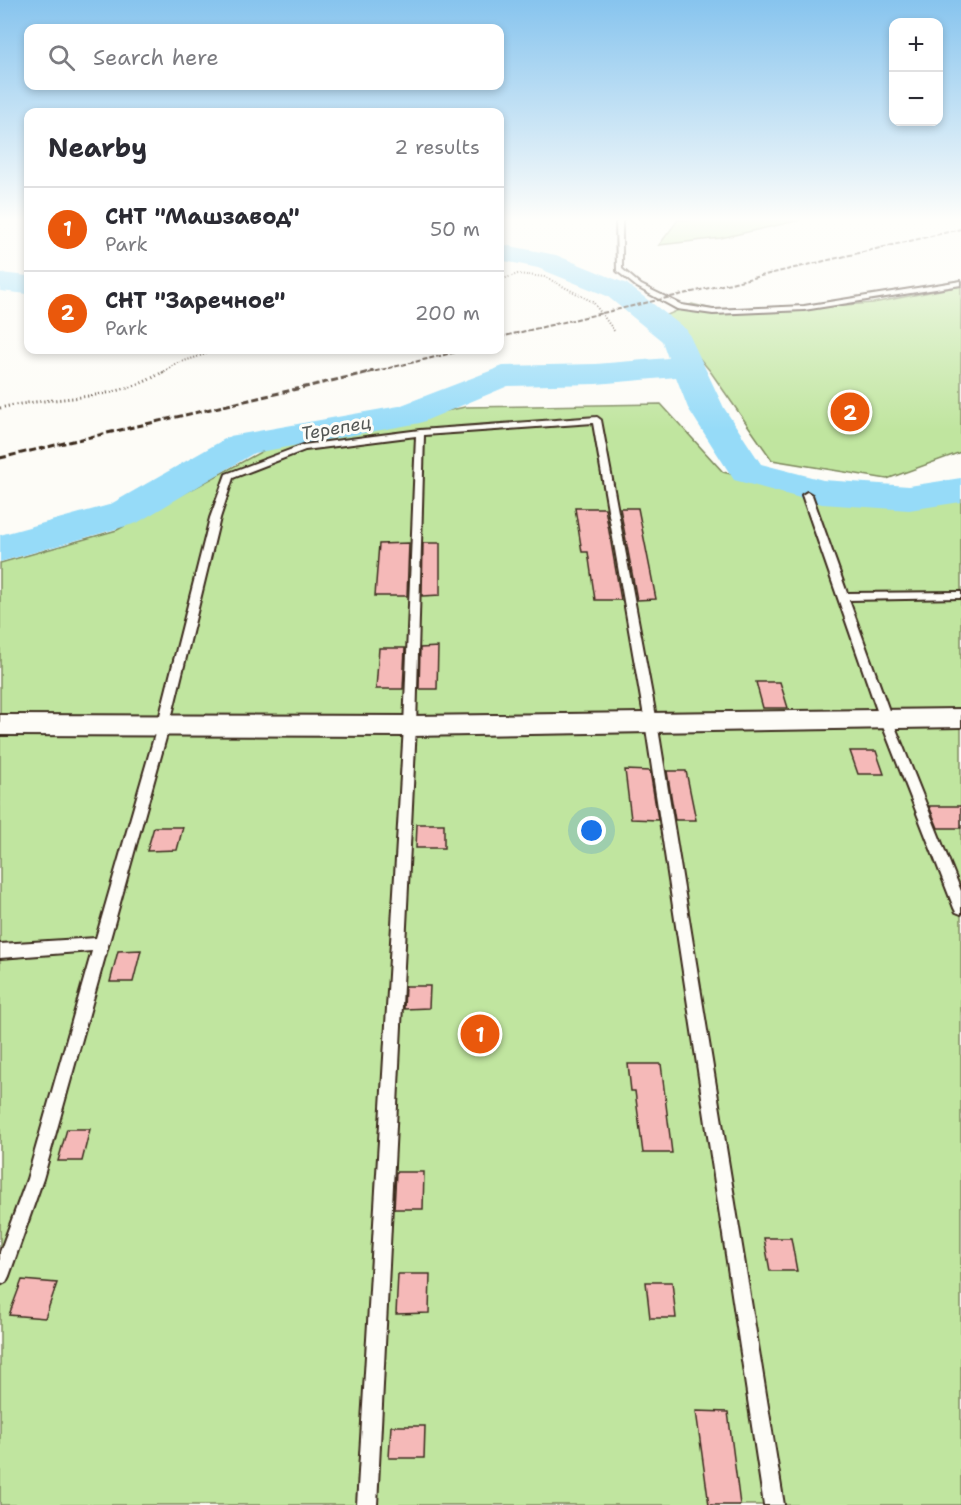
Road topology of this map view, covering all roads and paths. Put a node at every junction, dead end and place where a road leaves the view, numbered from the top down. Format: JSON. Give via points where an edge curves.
{"nodes":[{"id":1,"x":570,"y":290,"type":"edge"},
{"id":2,"x":649,"y":290,"type":"edge"},
{"id":3,"x":916,"y":290,"type":"edge"},
{"id":4,"x":615,"y":332,"type":"dead end"},
{"id":5,"x":206,"y":354,"type":"edge"},
{"id":6,"x":0,"y":408,"type":"edge"},
{"id":7,"x":420,"y":433,"type":"junction"},
{"id":8,"x":807,"y":495,"type":"dead end"},
{"id":9,"x":961,"y":595,"type":"edge"},
{"id":10,"x":843,"y":597,"type":"junction"},
{"id":11,"x":961,"y":718,"type":"edge"},
{"id":12,"x":886,"y":719,"type":"junction"},
{"id":13,"x":651,"y":722,"type":"junction"},
{"id":14,"x":0,"y":725,"type":"edge"},
{"id":15,"x":411,"y":726,"type":"junction"},
{"id":16,"x":163,"y":727,"type":"junction"},
{"id":17,"x":961,"y":908,"type":"edge"},
{"id":18,"x":101,"y":944,"type":"junction"},
{"id":19,"x":0,"y":951,"type":"edge"},
{"id":20,"x":0,"y":1276,"type":"edge"},
{"id":21,"x":368,"y":1505,"type":"edge"},
{"id":22,"x":774,"y":1505,"type":"edge"}],
"edges":[{"from":1,"to":4,"type":"path","via":[[593,302]]},
{"from":2,"to":3,"type":"lane","via":[[680,307],[713,312],[804,308]]},
{"from":5,"to":6,"type":"path","via":[[175,364],[146,383],[110,393]]},
{"from":7,"to":13,"type":"lane","via":[[597,420]]},
{"from":7,"to":15,"type":"lane"},
{"from":7,"to":16,"type":"lane","via":[[303,448],[229,476]]},
{"from":8,"to":10,"type":"lane"},
{"from":9,"to":10,"type":"lane"},
{"from":10,"to":12,"type":"lane"},
{"from":11,"to":12,"type":"street"},
{"from":12,"to":13,"type":"street"},
{"from":12,"to":17,"type":"lane"},
{"from":13,"to":15,"type":"street"},
{"from":13,"to":22,"type":"lane"},
{"from":14,"to":16,"type":"street"},
{"from":15,"to":16,"type":"street"},
{"from":15,"to":21,"type":"lane"},
{"from":16,"to":18,"type":"lane"},
{"from":18,"to":19,"type":"lane"},
{"from":18,"to":20,"type":"lane","via":[[35,1179]]}]}
